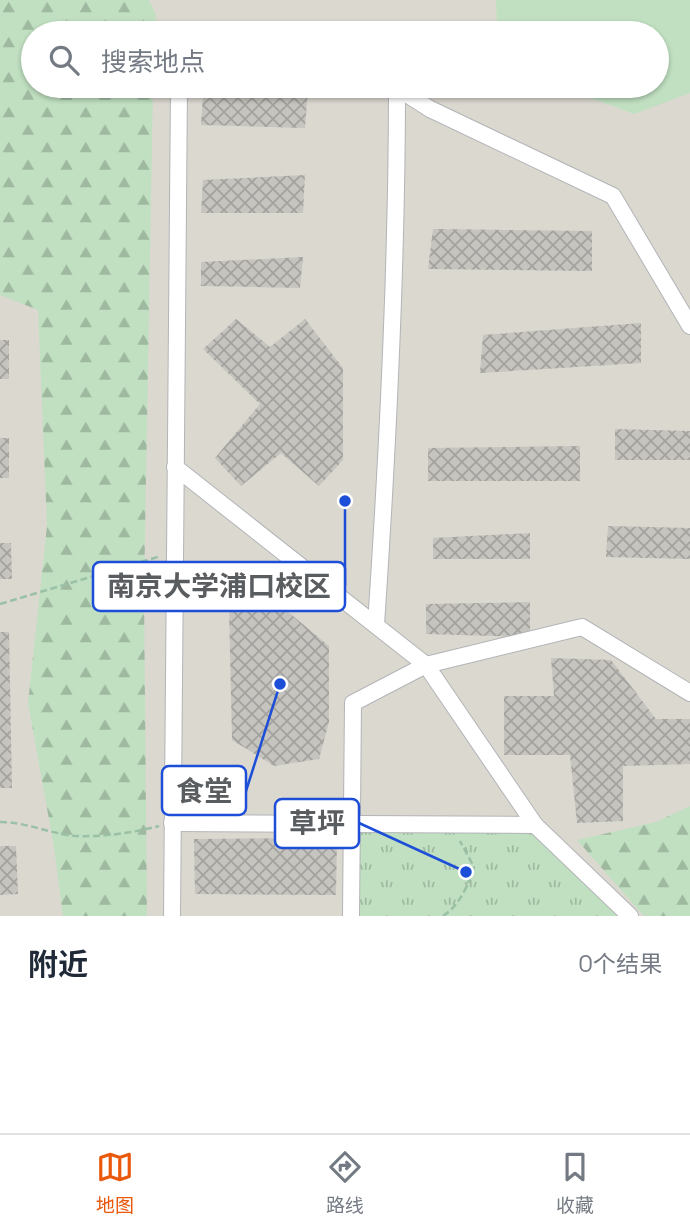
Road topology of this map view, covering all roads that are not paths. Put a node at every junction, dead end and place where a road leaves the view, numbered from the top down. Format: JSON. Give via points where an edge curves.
{"nodes":[{"id":1,"x":179,"y":98,"type":"edge"},
{"id":2,"x":394,"y":98,"type":"edge"},
{"id":3,"x":412,"y":98,"type":"edge"},
{"id":4,"x":690,"y":326,"type":"edge"},
{"id":5,"x":175,"y":467,"type":"junction"},
{"id":6,"x":376,"y":625,"type":"junction"},
{"id":7,"x":426,"y":665,"type":"junction"},
{"id":8,"x":690,"y":693,"type":"edge"},
{"id":9,"x":172,"y":823,"type":"junction"},
{"id":10,"x":351,"y":824,"type":"junction"},
{"id":11,"x":535,"y":825,"type":"junction"},
{"id":12,"x":172,"y":916,"type":"edge"},
{"id":13,"x":351,"y":916,"type":"edge"},
{"id":14,"x":630,"y":916,"type":"edge"}],
"edges":[{"from":1,"to":5,"type":"street"},
{"from":2,"to":6,"type":"street","via":[[397,205],[390,408]]},
{"from":3,"to":4,"type":"street","via":[[613,196]]},
{"from":5,"to":6,"type":"street"},
{"from":5,"to":9,"type":"street"},
{"from":6,"to":7,"type":"street"},
{"from":7,"to":8,"type":"street","via":[[582,627]]},
{"from":7,"to":10,"type":"street","via":[[353,703]]},
{"from":7,"to":11,"type":"street"},
{"from":9,"to":10,"type":"street"},
{"from":9,"to":12,"type":"street"},
{"from":10,"to":11,"type":"street"},
{"from":10,"to":13,"type":"street"},
{"from":11,"to":14,"type":"street"}]}
